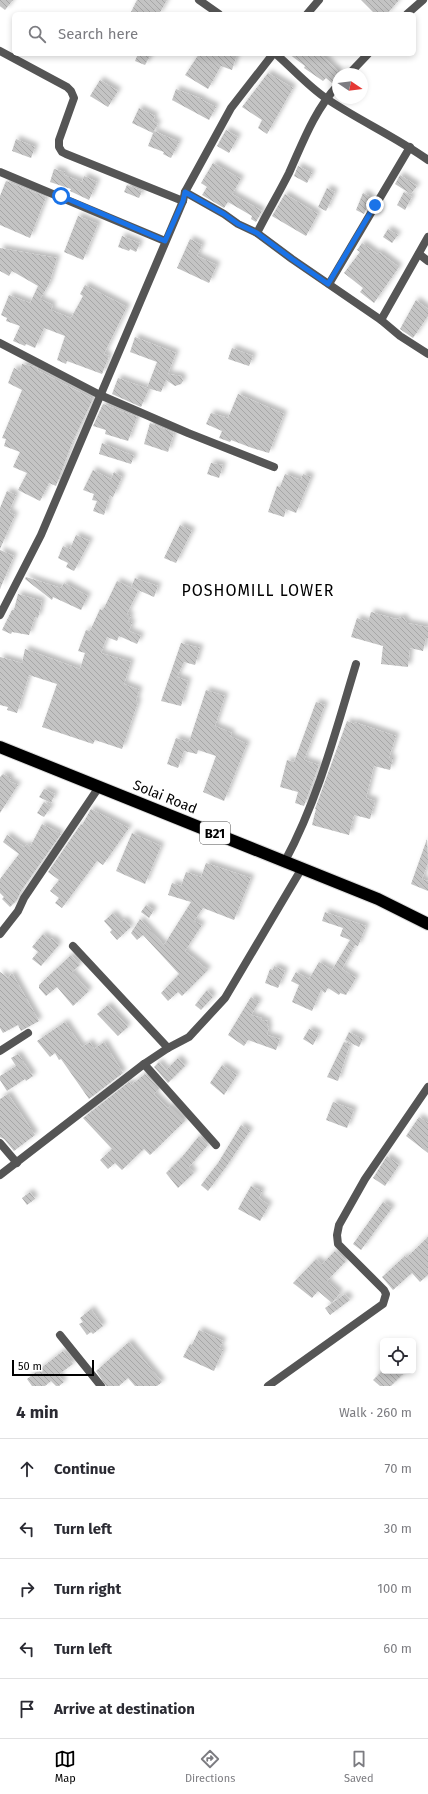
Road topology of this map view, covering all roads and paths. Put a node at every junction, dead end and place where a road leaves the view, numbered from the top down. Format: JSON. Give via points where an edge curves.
{"nodes":[{"id":1,"x":198,"y":0,"type":"edge"},
{"id":2,"x":319,"y":0,"type":"edge"},
{"id":3,"x":423,"y":0,"type":"edge"},
{"id":4,"x":216,"y":12,"type":"edge"},
{"id":5,"x":309,"y":12,"type":"edge"},
{"id":6,"x":409,"y":12,"type":"edge"},
{"id":7,"x":0,"y":51,"type":"edge"},
{"id":8,"x":271,"y":56,"type":"edge"},
{"id":9,"x":278,"y":56,"type":"edge"},
{"id":10,"x":366,"y":56,"type":"edge"},
{"id":11,"x":355,"y":68,"type":"edge"},
{"id":12,"x":332,"y":92,"type":"edge"},
{"id":13,"x":326,"y":98,"type":"junction"},
{"id":14,"x":410,"y":147,"type":"junction"},
{"id":15,"x":428,"y":160,"type":"edge"},
{"id":16,"x":0,"y":172,"type":"edge"},
{"id":17,"x":185,"y":192,"type":"junction"},
{"id":18,"x":183,"y":201,"type":"junction"},
{"id":19,"x":257,"y":233,"type":"junction"},
{"id":20,"x":428,"y":237,"type":"edge"},
{"id":21,"x":165,"y":241,"type":"junction"},
{"id":22,"x":419,"y":254,"type":"junction"},
{"id":23,"x":428,"y":261,"type":"edge"},
{"id":24,"x":328,"y":284,"type":"junction"},
{"id":25,"x":381,"y":320,"type":"junction"},
{"id":26,"x":0,"y":343,"type":"edge"},
{"id":27,"x":428,"y":354,"type":"edge"},
{"id":28,"x":100,"y":395,"type":"junction"},
{"id":29,"x":274,"y":467,"type":"dead end"},
{"id":30,"x":0,"y":615,"type":"edge"},
{"id":31,"x":356,"y":664,"type":"dead end"},
{"id":32,"x":0,"y":747,"type":"edge"},
{"id":33,"x":99,"y":787,"type":"junction"},
{"id":34,"x":285,"y":861,"type":"junction"},
{"id":35,"x":302,"y":868,"type":"junction"},
{"id":36,"x":428,"y":924,"type":"edge"},
{"id":37,"x":0,"y":934,"type":"edge"},
{"id":38,"x":73,"y":946,"type":"dead end"},
{"id":39,"x":28,"y":1033,"type":"dead end"},
{"id":40,"x":168,"y":1048,"type":"junction"},
{"id":41,"x":0,"y":1051,"type":"edge"},
{"id":42,"x":144,"y":1064,"type":"junction"},
{"id":43,"x":428,"y":1087,"type":"edge"},
{"id":44,"x":0,"y":1143,"type":"edge"},
{"id":45,"x":216,"y":1145,"type":"dead end"},
{"id":46,"x":17,"y":1163,"type":"junction"},
{"id":47,"x":0,"y":1175,"type":"edge"},
{"id":48,"x":60,"y":1335,"type":"dead end"},
{"id":49,"x":101,"y":1386,"type":"edge"},
{"id":50,"x":268,"y":1386,"type":"edge"}],
"edges":[{"from":1,"to":4,"type":"street"},
{"from":2,"to":5,"type":"street"},
{"from":3,"to":6,"type":"street"},
{"from":7,"to":18,"type":"street","via":[[71,91],[74,98],[59,140],[62,152]]},
{"from":8,"to":17,"type":"street","via":[[231,108]]},
{"from":9,"to":13,"type":"street"},
{"from":10,"to":11,"type":"street"},
{"from":12,"to":13,"type":"street"},
{"from":13,"to":14,"type":"street"},
{"from":13,"to":19,"type":"street"},
{"from":14,"to":15,"type":"street"},
{"from":14,"to":24,"type":"street"},
{"from":16,"to":21,"type":"street"},
{"from":17,"to":18,"type":"street"},
{"from":17,"to":19,"type":"street"},
{"from":18,"to":21,"type":"street"},
{"from":19,"to":24,"type":"street"},
{"from":20,"to":22,"type":"street"},
{"from":21,"to":28,"type":"street"},
{"from":22,"to":23,"type":"street"},
{"from":22,"to":25,"type":"street"},
{"from":24,"to":25,"type":"street"},
{"from":25,"to":27,"type":"street"},
{"from":26,"to":28,"type":"street"},
{"from":28,"to":29,"type":"street"},
{"from":28,"to":30,"type":"street","via":[[41,535]]},
{"from":31,"to":34,"type":"street","via":[[333,741],[297,838]]},
{"from":32,"to":33,"type":"highway","name":"Solai Road","number":"B21"},
{"from":33,"to":34,"type":"highway","name":"Solai Road","number":"B21"},
{"from":33,"to":37,"type":"street","via":[[24,898],[18,911]]},
{"from":34,"to":35,"type":"highway","name":"Solai Road","number":"B21"},
{"from":35,"to":36,"type":"highway","name":"Solai Road","number":"B21","via":[[378,899]]},
{"from":35,"to":40,"type":"street","via":[[225,998],[189,1037]]},
{"from":38,"to":40,"type":"street"},
{"from":39,"to":41,"type":"street"},
{"from":40,"to":42,"type":"street"},
{"from":42,"to":45,"type":"street"},
{"from":42,"to":46,"type":"street"},
{"from":43,"to":50,"type":"street","via":[[365,1179],[339,1225],[338,1244],[384,1290],[386,1294],[383,1304]]},
{"from":44,"to":46,"type":"street"},
{"from":46,"to":47,"type":"street"},
{"from":48,"to":49,"type":"street"}]}
